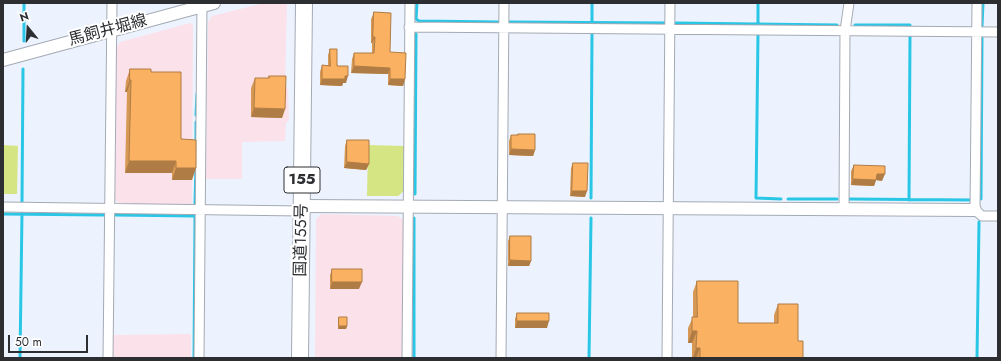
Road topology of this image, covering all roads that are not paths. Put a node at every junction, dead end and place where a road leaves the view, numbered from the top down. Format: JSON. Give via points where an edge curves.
{"nodes":[{"id":1,"x":112,"y":3,"type":"edge"},
{"id":2,"x":304,"y":3,"type":"edge"},
{"id":3,"x":410,"y":3,"type":"edge"},
{"id":4,"x":504,"y":3,"type":"edge"},
{"id":5,"x":670,"y":3,"type":"edge"},
{"id":6,"x":849,"y":3,"type":"edge"},
{"id":7,"x":976,"y":3,"type":"edge"},
{"id":8,"x":206,"y":4,"type":"edge"},
{"id":9,"x":410,"y":27,"type":"junction"},
{"id":10,"x":504,"y":28,"type":"junction"},
{"id":11,"x":670,"y":29,"type":"junction"},
{"id":12,"x":112,"y":30,"type":"junction"},
{"id":13,"x":845,"y":31,"type":"junction"},
{"id":14,"x":976,"y":32,"type":"junction"},
{"id":15,"x":998,"y":32,"type":"edge"},
{"id":16,"x":3,"y":60,"type":"edge"},
{"id":17,"x":3,"y":207,"type":"edge"},
{"id":18,"x":408,"y":207,"type":"junction"},
{"id":19,"x":502,"y":207,"type":"junction"},
{"id":20,"x":110,"y":208,"type":"junction"},
{"id":21,"x":302,"y":208,"type":"junction"},
{"id":22,"x":669,"y":208,"type":"junction"},
{"id":23,"x":200,"y":209,"type":"junction"},
{"id":24,"x":844,"y":209,"type":"junction"},
{"id":25,"x":975,"y":210,"type":"junction"},
{"id":26,"x":998,"y":216,"type":"edge"},
{"id":27,"x":108,"y":358,"type":"edge"},
{"id":28,"x":199,"y":358,"type":"edge"},
{"id":29,"x":300,"y":358,"type":"edge"},
{"id":30,"x":407,"y":358,"type":"edge"},
{"id":31,"x":501,"y":358,"type":"edge"},
{"id":32,"x":667,"y":358,"type":"edge"}],
"edges":[{"from":1,"to":12,"type":"street"},
{"from":2,"to":21,"type":"highway","name":"国道155号","number":"155"},
{"from":3,"to":9,"type":"street"},
{"from":4,"to":10,"type":"street"},
{"from":5,"to":11,"type":"street"},
{"from":6,"to":13,"type":"street"},
{"from":7,"to":14,"type":"street"},
{"from":8,"to":12,"type":"street","name":"馬飼井堀線"},
{"from":8,"to":23,"type":"street"},
{"from":9,"to":10,"type":"street"},
{"from":9,"to":18,"type":"street"},
{"from":10,"to":11,"type":"street"},
{"from":10,"to":19,"type":"street"},
{"from":11,"to":13,"type":"street"},
{"from":11,"to":22,"type":"street"},
{"from":12,"to":16,"type":"street","name":"馬飼井堀線"},
{"from":12,"to":20,"type":"street"},
{"from":13,"to":14,"type":"street"},
{"from":13,"to":24,"type":"street"},
{"from":14,"to":15,"type":"street"},
{"from":14,"to":25,"type":"street"},
{"from":17,"to":20,"type":"street"},
{"from":18,"to":19,"type":"street"},
{"from":18,"to":21,"type":"street"},
{"from":18,"to":30,"type":"street"},
{"from":19,"to":22,"type":"street"},
{"from":19,"to":31,"type":"street"},
{"from":20,"to":23,"type":"street"},
{"from":20,"to":27,"type":"street"},
{"from":21,"to":23,"type":"street"},
{"from":21,"to":29,"type":"highway","name":"国道155号","number":"155"},
{"from":22,"to":24,"type":"street"},
{"from":22,"to":32,"type":"street"},
{"from":23,"to":28,"type":"street"},
{"from":24,"to":25,"type":"street"},
{"from":25,"to":26,"type":"street","via":[[982,216]]}]}
